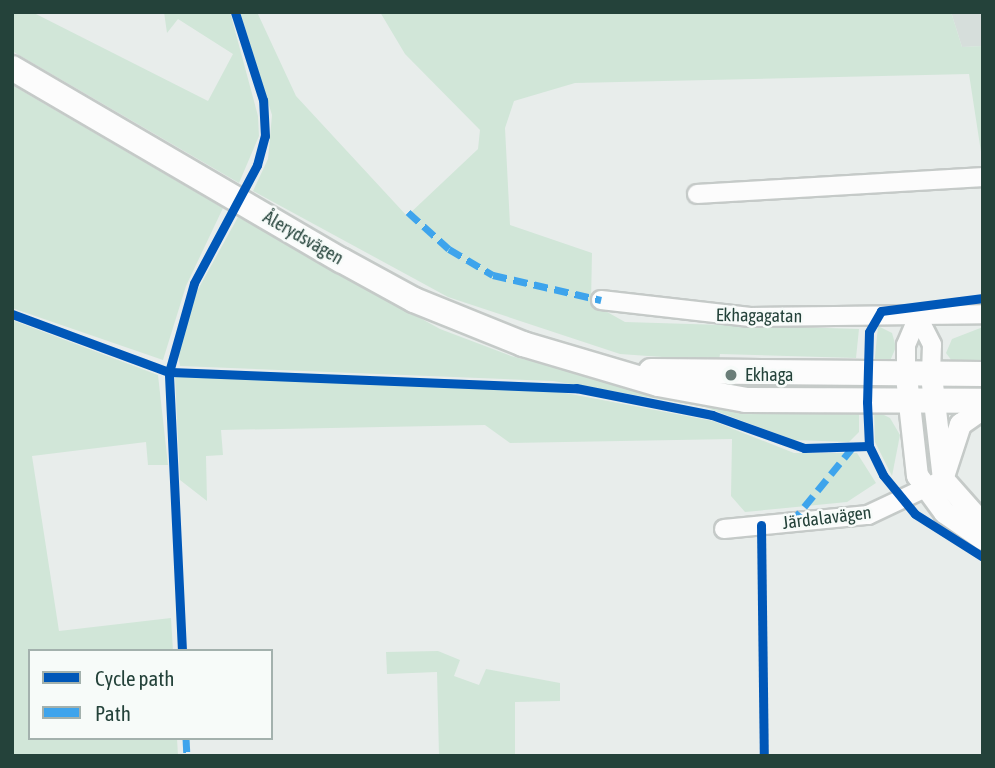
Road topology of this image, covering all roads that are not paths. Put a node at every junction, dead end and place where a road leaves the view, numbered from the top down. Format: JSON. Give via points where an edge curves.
{"nodes":[{"id":1,"x":12,"y":68,"type":"edge"},
{"id":2,"x":983,"y":177,"type":"edge"},
{"id":3,"x":697,"y":194,"type":"dead end"},
{"id":4,"x":601,"y":300,"type":"dead end"},
{"id":5,"x":983,"y":314,"type":"edge"},
{"id":6,"x":918,"y":317,"type":"junction"},
{"id":7,"x":612,"y":369,"type":"junction"},
{"id":8,"x":983,"y":374,"type":"edge"},
{"id":9,"x":931,"y":375,"type":"junction"},
{"id":10,"x":906,"y":376,"type":"junction"},
{"id":11,"x":932,"y":400,"type":"junction"},
{"id":12,"x":907,"y":401,"type":"junction"},
{"id":13,"x":983,"y":401,"type":"edge"},
{"id":14,"x":983,"y":408,"type":"edge"},
{"id":15,"x":935,"y":484,"type":"junction"},
{"id":16,"x":983,"y":524,"type":"edge"},
{"id":17,"x":724,"y":529,"type":"dead end"},
{"id":18,"x":983,"y":539,"type":"edge"}],
"edges":[{"from":1,"to":7,"type":"main road","name":"Ålerydsvägen","via":[[414,300],[523,344]]},
{"from":2,"to":3,"type":"street"},
{"from":4,"to":6,"type":"street","name":"Ekhagagatan","via":[[687,314]]},
{"from":5,"to":6,"type":"street","name":"Ekhagagatan"},
{"from":6,"to":9,"type":"street","via":[[932,345]]},
{"from":6,"to":10,"type":"street","via":[[906,345]]},
{"from":7,"to":10,"type":"main road","name":"Ålerydsvägen"},
{"from":7,"to":12,"type":"main road","name":"Ålerydsvägen","via":[[746,400]]},
{"from":8,"to":9,"type":"main road","name":"Ålerydsvägen"},
{"from":9,"to":10,"type":"main road","name":"Ålerydsvägen"},
{"from":9,"to":11,"type":"street"},
{"from":10,"to":12,"type":"street"},
{"from":11,"to":12,"type":"main road","name":"Ålerydsvägen"},
{"from":11,"to":13,"type":"main road","name":"Ålerydsvägen"},
{"from":11,"to":15,"type":"street"},
{"from":12,"to":15,"type":"street","via":[[912,458]]},
{"from":14,"to":15,"type":"street","via":[[960,424]]},
{"from":15,"to":16,"type":"street"},
{"from":15,"to":17,"type":"street","name":"Järdalavägen","via":[[868,515]]},
{"from":15,"to":18,"type":"street","via":[[944,512]]}]}
